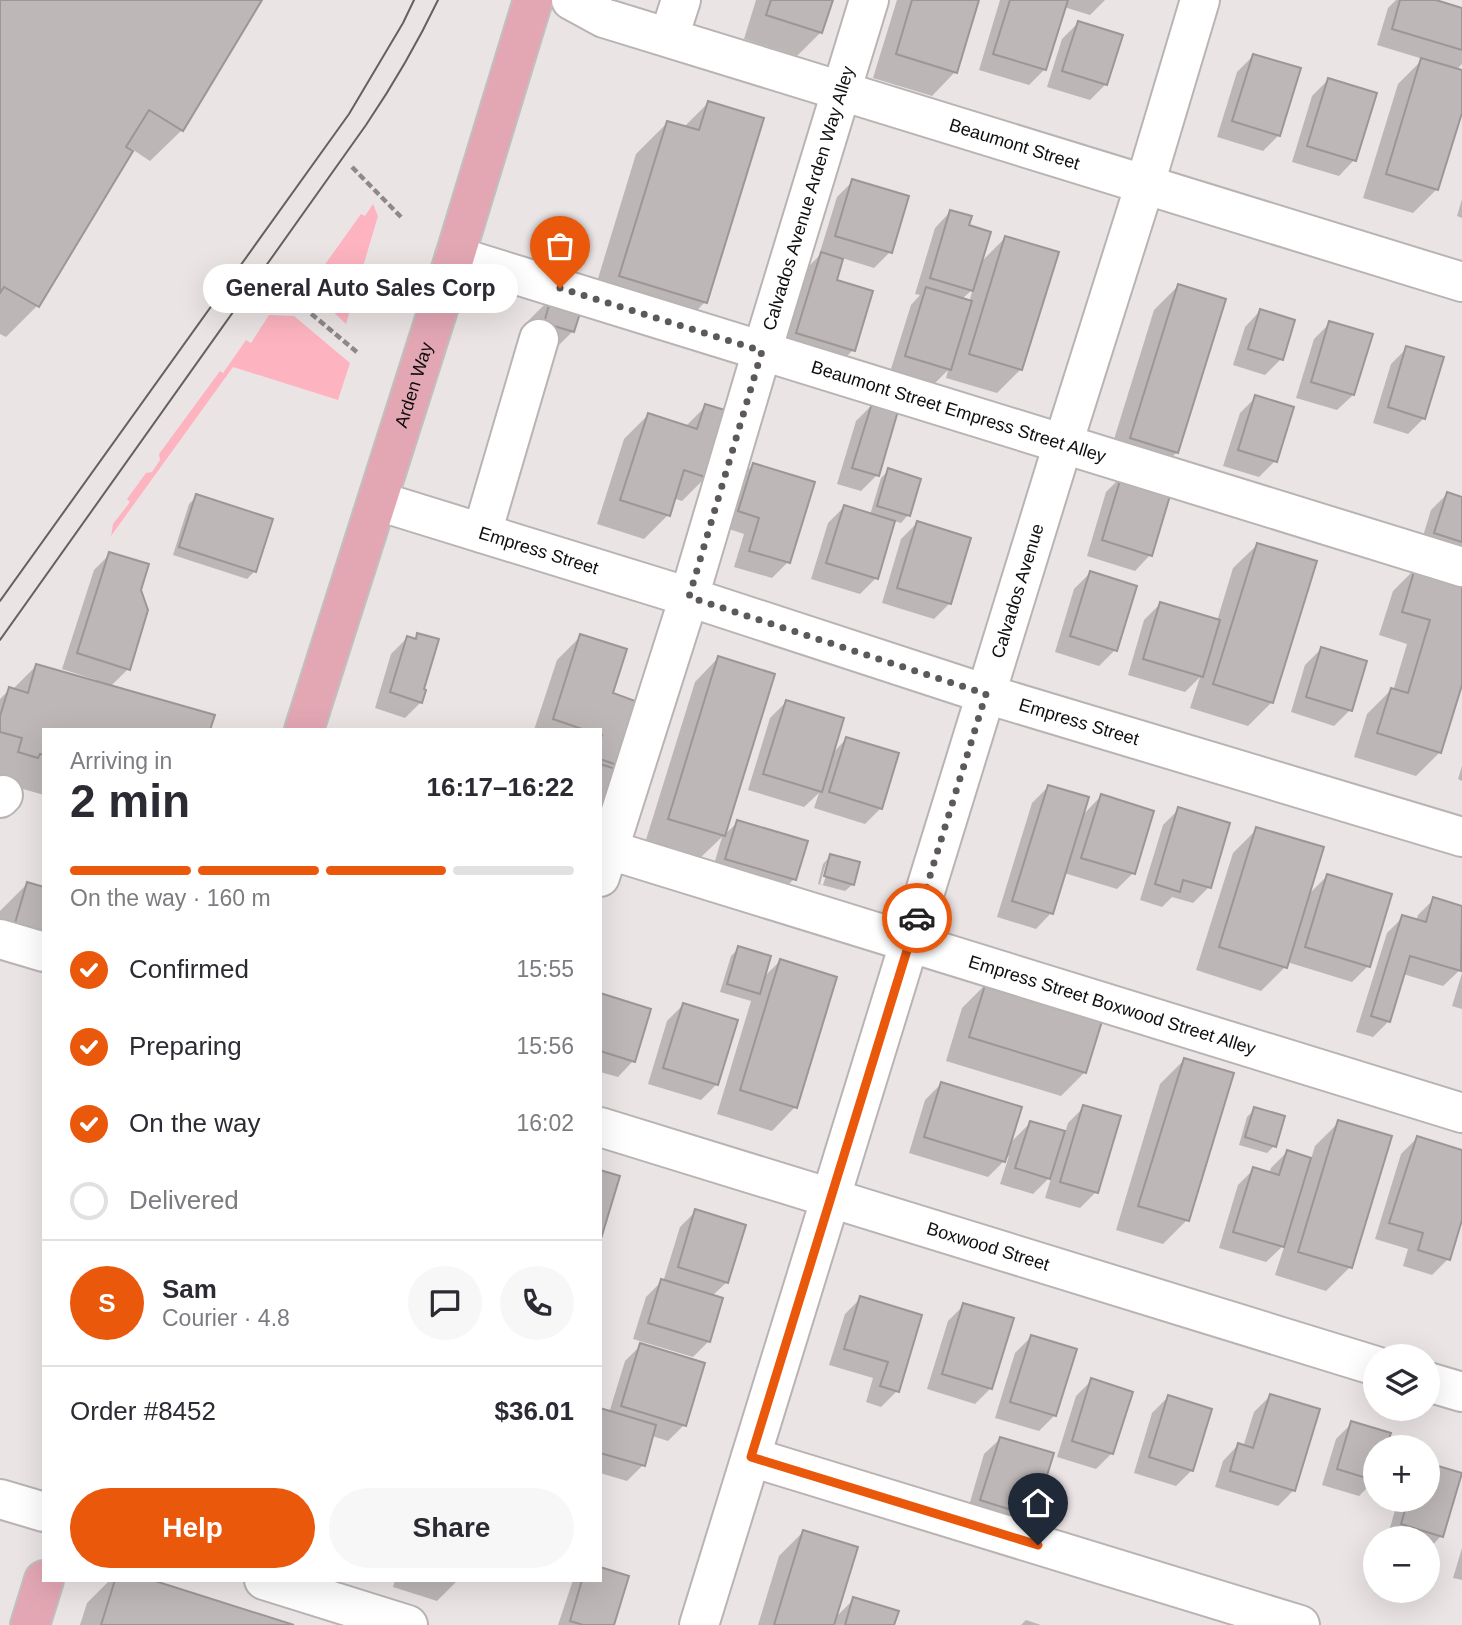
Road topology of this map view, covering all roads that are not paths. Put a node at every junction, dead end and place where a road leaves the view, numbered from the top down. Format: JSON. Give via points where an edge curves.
{"nodes":[{"id":1,"x":533,"y":0,"type":"edge"},
{"id":2,"x":571,"y":0,"type":"edge"},
{"id":3,"x":681,"y":0,"type":"edge"},
{"id":4,"x":869,"y":0,"type":"edge"},
{"id":5,"x":1200,"y":0,"type":"edge"},
{"id":6,"x":669,"y":37,"type":"junction"},
{"id":7,"x":841,"y":91,"type":"junction"},
{"id":8,"x":1145,"y":184,"type":"junction"},
{"id":9,"x":455,"y":256,"type":"junction"},
{"id":10,"x":1462,"y":282,"type":"edge"},
{"id":11,"x":539,"y":339,"type":"dead end"},
{"id":12,"x":762,"y":351,"type":"junction"},
{"id":13,"x":1063,"y":444,"type":"junction"},
{"id":14,"x":377,"y":501,"type":"junction"},
{"id":15,"x":482,"y":533,"type":"junction"},
{"id":16,"x":1462,"y":567,"type":"edge"},
{"id":17,"x":689,"y":597,"type":"junction"},
{"id":18,"x":986,"y":694,"type":"junction"},
{"id":19,"x":305,"y":728,"type":"edge"},
{"id":20,"x":1462,"y":836,"type":"edge"},
{"id":21,"x":603,"y":858,"type":"edge"},
{"id":22,"x":0,"y":939,"type":"edge"},
{"id":23,"x":909,"y":943,"type":"junction"},
{"id":24,"x":42,"y":951,"type":"edge"},
{"id":25,"x":1462,"y":1113,"type":"edge"},
{"id":26,"x":602,"y":1128,"type":"edge"},
{"id":27,"x":831,"y":1198,"type":"junction"},
{"id":28,"x":1363,"y":1362,"type":"edge"},
{"id":29,"x":1440,"y":1386,"type":"edge"},
{"id":30,"x":1462,"y":1392,"type":"edge"},
{"id":31,"x":751,"y":1457,"type":"junction"},
{"id":32,"x":0,"y":1499,"type":"edge"},
{"id":33,"x":42,"y":1511,"type":"edge"},
{"id":34,"x":43,"y":1582,"type":"edge"},
{"id":35,"x":276,"y":1582,"type":"edge"},
{"id":36,"x":313,"y":1588,"type":"edge"},
{"id":37,"x":30,"y":1625,"type":"edge"},
{"id":38,"x":408,"y":1625,"type":"edge"},
{"id":39,"x":699,"y":1625,"type":"edge"},
{"id":40,"x":1300,"y":1625,"type":"edge"}],
"edges":[{"from":1,"to":9,"type":"main road","name":"Arden Way"},
{"from":2,"to":6,"type":"street","name":"Beaumont Street","via":[[604,18]]},
{"from":3,"to":6,"type":"street"},
{"from":4,"to":7,"type":"street","name":"Calvados Avenue Arden Way Alley"},
{"from":5,"to":8,"type":"street","name":"Calvados Avenue"},
{"from":6,"to":7,"type":"street","name":"Beaumont Street"},
{"from":7,"to":8,"type":"street","name":"Beaumont Street"},
{"from":7,"to":12,"type":"street","name":"Calvados Avenue Arden Way Alley"},
{"from":8,"to":10,"type":"street","name":"Beaumont Street"},
{"from":8,"to":13,"type":"street","name":"Calvados Avenue"},
{"from":9,"to":12,"type":"street","name":"Beaumont Street Empress Street Alley"},
{"from":9,"to":14,"type":"main road","name":"Arden Way"},
{"from":11,"to":15,"type":"street"},
{"from":12,"to":13,"type":"street","name":"Beaumont Street Empress Street Alley"},
{"from":12,"to":17,"type":"street","name":"Calvados Avenue Arden Way Alley"},
{"from":13,"to":16,"type":"street","name":"Beaumont Street Empress Street Alley"},
{"from":13,"to":18,"type":"street","name":"Calvados Avenue"},
{"from":14,"to":15,"type":"street","name":"Empress Street"},
{"from":14,"to":19,"type":"main road","name":"Arden Way"},
{"from":15,"to":17,"type":"street","name":"Empress Street"},
{"from":17,"to":18,"type":"street","name":"Empress Street"},
{"from":17,"to":21,"type":"street","name":"Calvados Avenue Arden Way Alley"},
{"from":18,"to":20,"type":"street","name":"Empress Street"},
{"from":18,"to":23,"type":"street","name":"Calvados Avenue"},
{"from":21,"to":23,"type":"street","name":"Empress Street Boxwood Street Alley"},
{"from":22,"to":24,"type":"street"},
{"from":23,"to":25,"type":"street","name":"Empress Street Boxwood Street Alley"},
{"from":23,"to":27,"type":"street","name":"Calvados Avenue"},
{"from":26,"to":27,"type":"street","name":"Boxwood Street"},
{"from":27,"to":28,"type":"street","name":"Boxwood Street"},
{"from":27,"to":31,"type":"street","name":"Calvados Avenue"},
{"from":29,"to":30,"type":"street"},
{"from":31,"to":39,"type":"street","name":"Calvados Avenue"},
{"from":31,"to":40,"type":"street"},
{"from":32,"to":33,"type":"street"},
{"from":34,"to":37,"type":"main road"},
{"from":35,"to":36,"type":"street"},
{"from":36,"to":38,"type":"street"}]}
